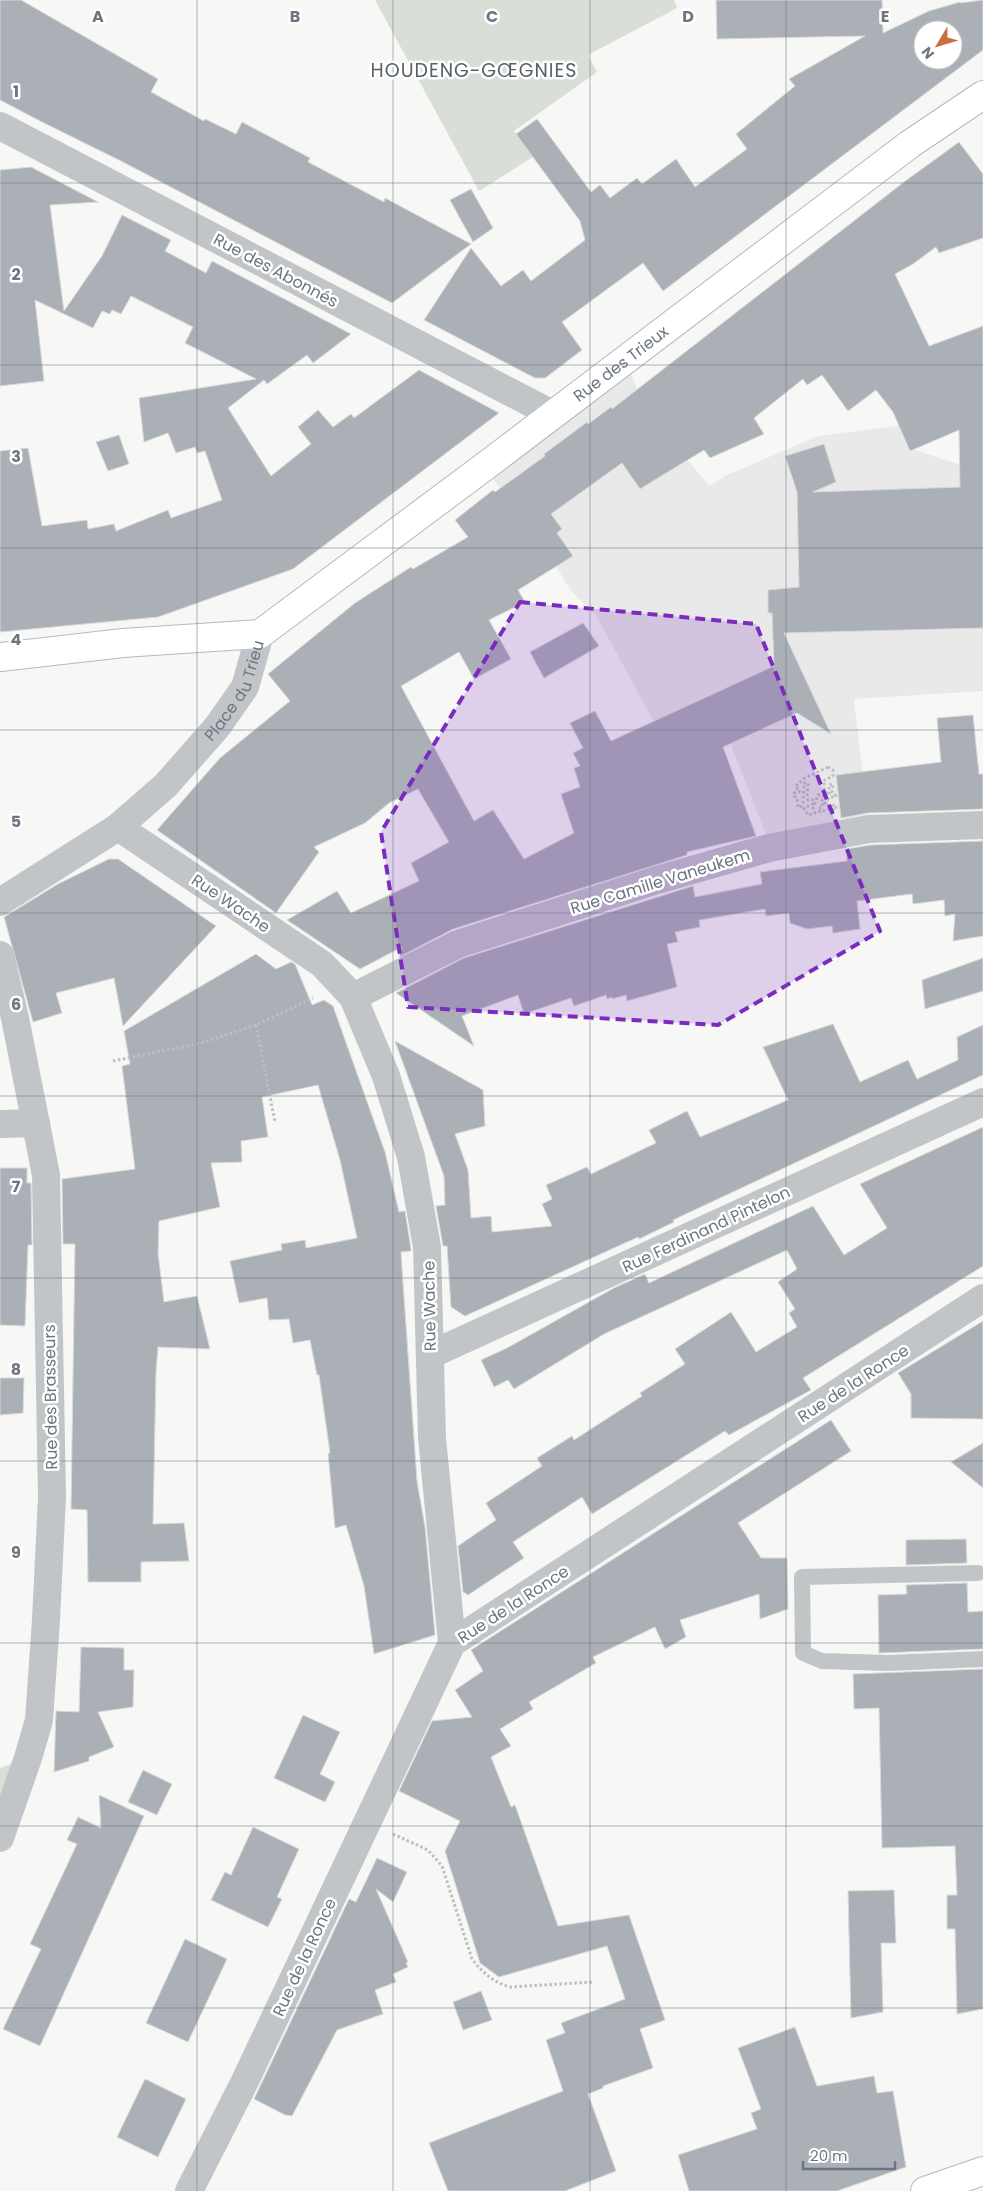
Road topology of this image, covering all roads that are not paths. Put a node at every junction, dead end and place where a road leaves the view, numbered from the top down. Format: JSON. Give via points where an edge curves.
{"nodes":[{"id":1,"x":983,"y":95,"type":"edge"},
{"id":2,"x":983,"y":121,"type":"edge"},
{"id":3,"x":0,"y":126,"type":"edge"},
{"id":4,"x":932,"y":129,"type":"junction"},
{"id":5,"x":552,"y":414,"type":"junction"},
{"id":6,"x":260,"y":634,"type":"junction"},
{"id":7,"x":0,"y":657,"type":"edge"},
{"id":8,"x":983,"y":825,"type":"edge"},
{"id":9,"x":118,"y":827,"type":"junction"},
{"id":10,"x":0,"y":902,"type":"edge"},
{"id":11,"x":0,"y":955,"type":"edge"},
{"id":12,"x":347,"y":990,"type":"junction"},
{"id":13,"x":983,"y":1102,"type":"edge"},
{"id":14,"x":36,"y":1123,"type":"junction"},
{"id":15,"x":0,"y":1124,"type":"edge"},
{"id":16,"x":983,"y":1298,"type":"edge"},
{"id":17,"x":430,"y":1356,"type":"junction"},
{"id":18,"x":978,"y":1574,"type":"dead end"},
{"id":19,"x":452,"y":1643,"type":"junction"},
{"id":20,"x":983,"y":1659,"type":"edge"},
{"id":21,"x":0,"y":1838,"type":"edge"},
{"id":22,"x":983,"y":2171,"type":"edge"},
{"id":23,"x":189,"y":2191,"type":"edge"},
{"id":24,"x":925,"y":2191,"type":"edge"}],
"edges":[{"from":1,"to":4,"type":"street","name":"Rue des Trieux"},
{"from":2,"to":4,"type":"street","via":[[972,120]]},
{"from":3,"to":5,"type":"street","name":"Rue des Abonnés"},
{"from":4,"to":5,"type":"street","name":"Rue des Trieux"},
{"from":5,"to":6,"type":"street","name":"Rue des Trieux"},
{"from":6,"to":7,"type":"street","name":"Place du Trieu","via":[[124,643]]},
{"from":6,"to":9,"type":"street","name":"Place du Trieu","via":[[246,687],[217,727],[166,785]]},
{"from":8,"to":12,"type":"street","name":"Rue Camille Vaneukem","via":[[869,829],[769,848],[458,944]]},
{"from":9,"to":10,"type":"street","name":"Place du Trieu"},
{"from":9,"to":12,"type":"street","name":"Rue Wache","via":[[322,964]]},
{"from":11,"to":14,"type":"street","name":"Rue des Brasseurs"},
{"from":12,"to":17,"type":"street","name":"Rue Wache","via":[[386,1076],[412,1157],[427,1247]]},
{"from":13,"to":17,"type":"street","name":"Rue Ferdinand Pintelon"},
{"from":14,"to":15,"type":"street"},
{"from":14,"to":21,"type":"street","name":"Rue des Brasseurs","via":[[46,1175],[52,1497],[47,1611],[39,1720]]},
{"from":16,"to":19,"type":"street","name":"Rue de la Ronce"},
{"from":17,"to":19,"type":"street","name":"Rue Wache","via":[[432,1438]]},
{"from":18,"to":20,"type":"lane","via":[[802,1577],[803,1652],[822,1661]]},
{"from":19,"to":23,"type":"street","name":"Rue de la Ronce","via":[[245,2081]]},
{"from":22,"to":24,"type":"street"}]}
